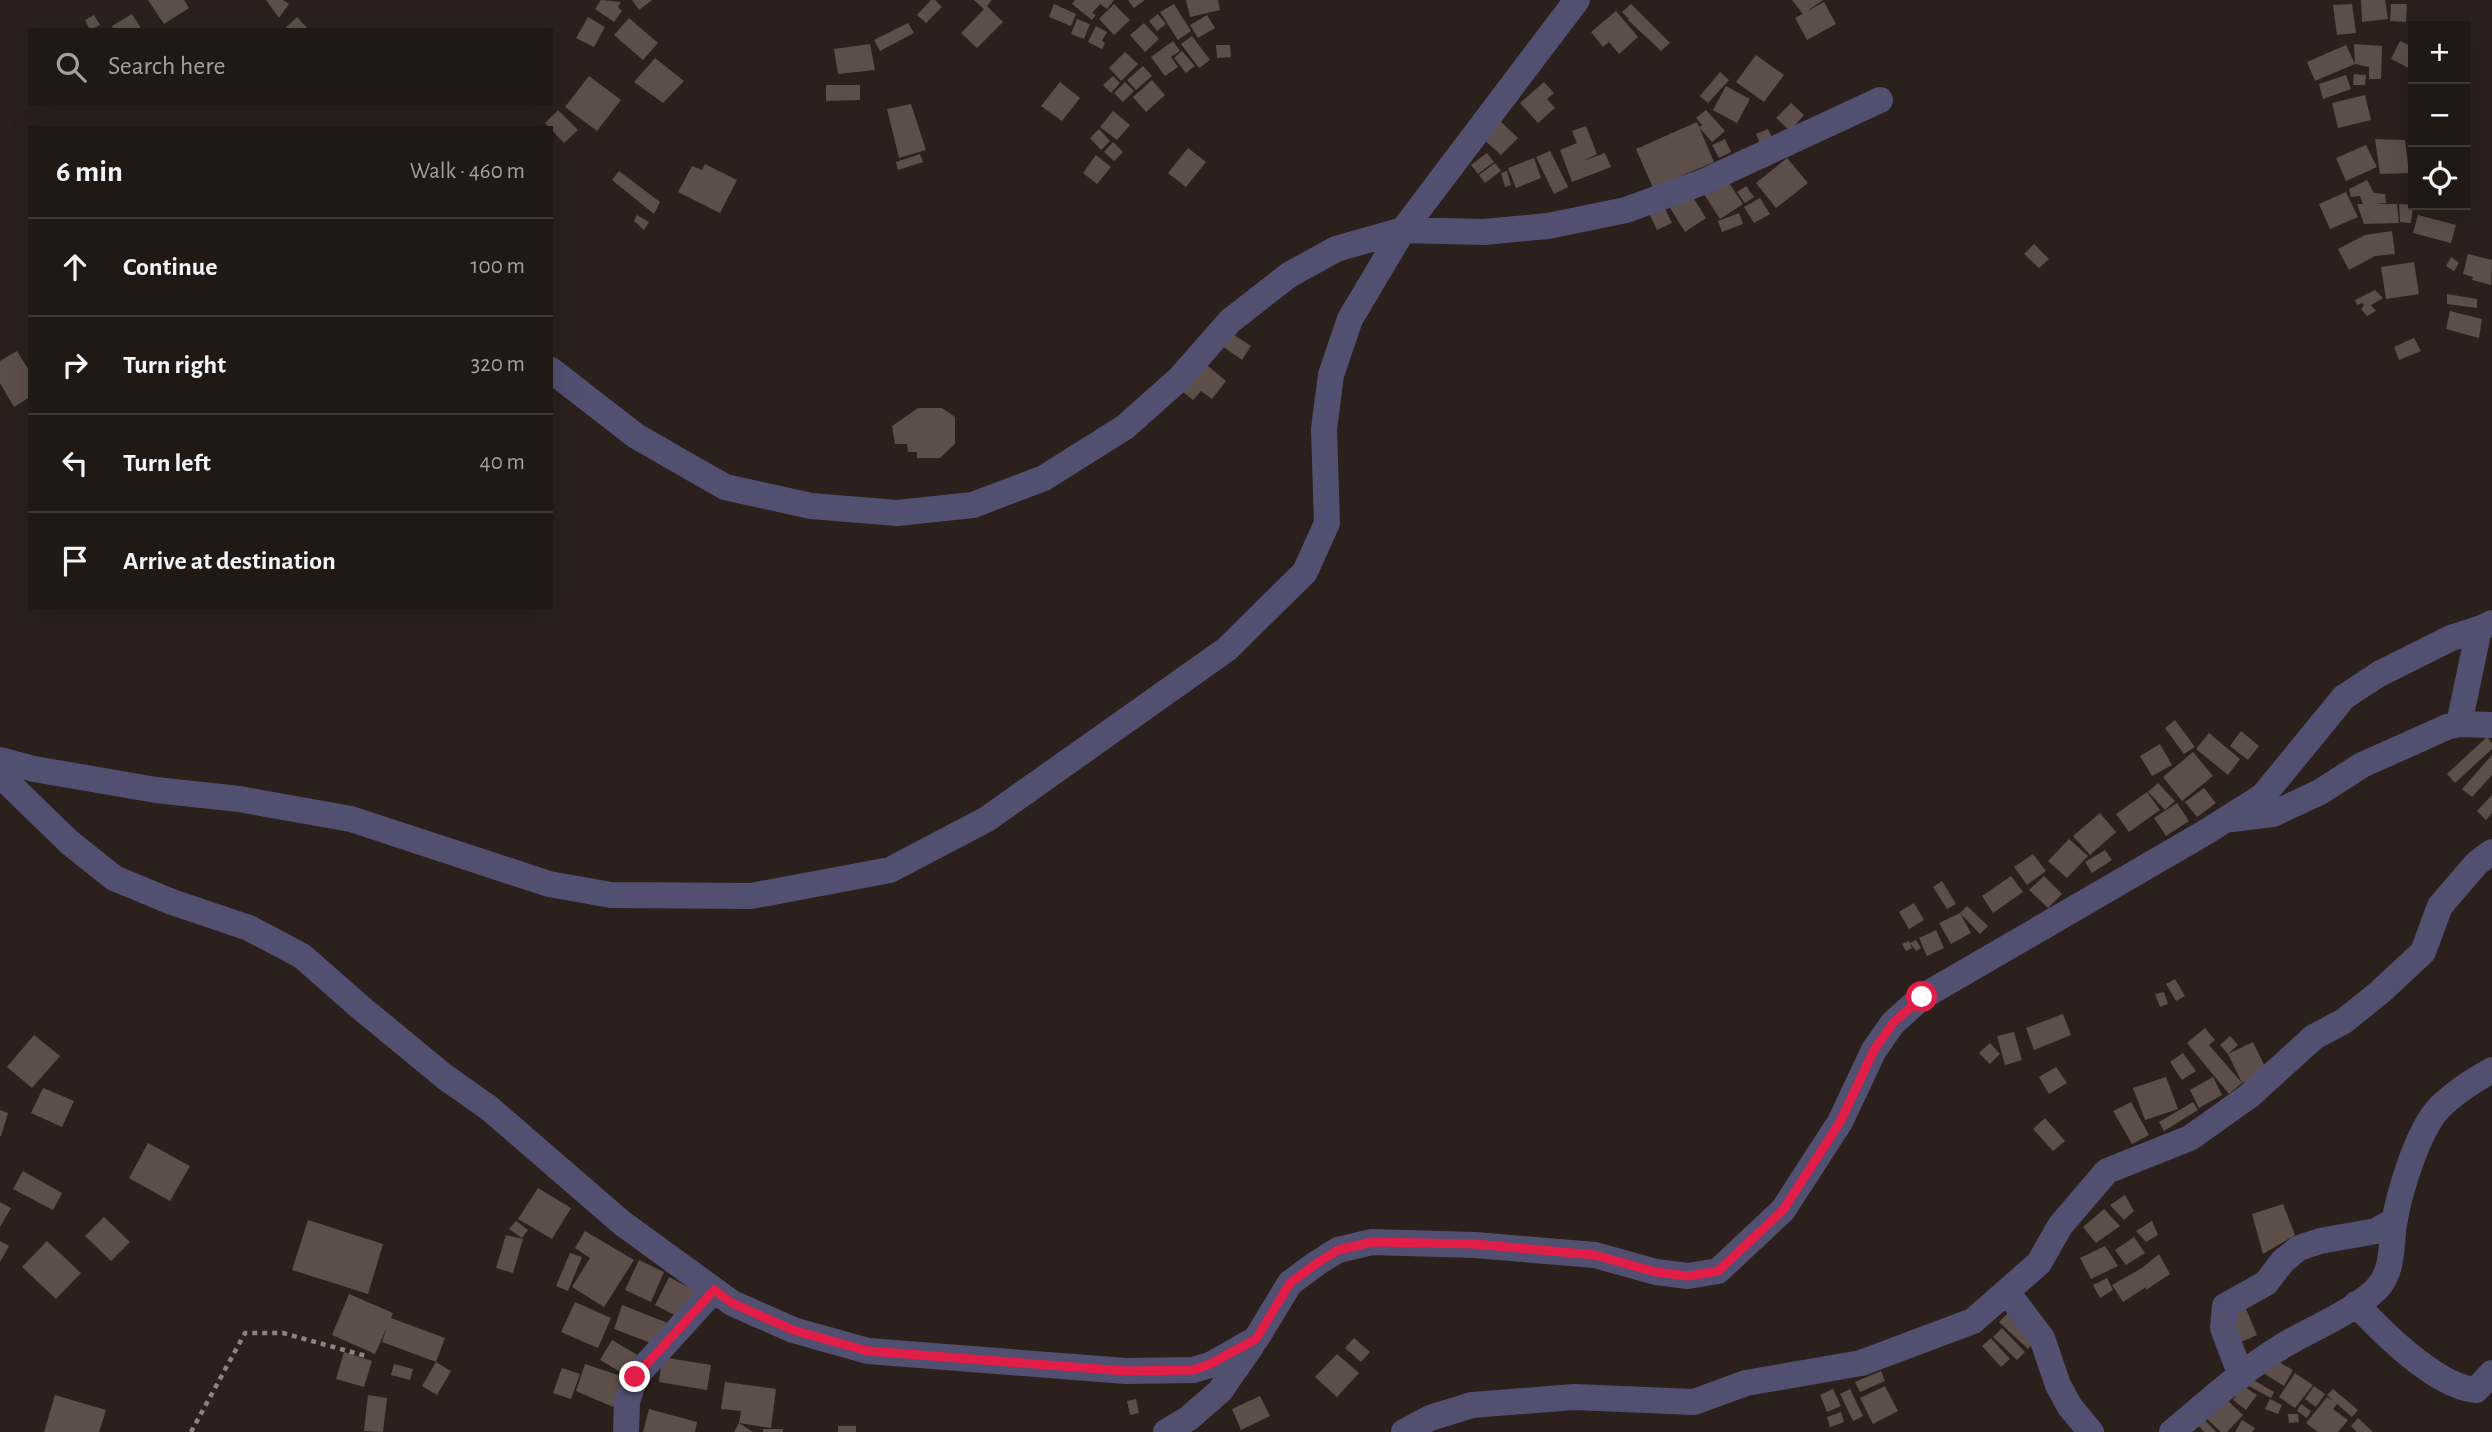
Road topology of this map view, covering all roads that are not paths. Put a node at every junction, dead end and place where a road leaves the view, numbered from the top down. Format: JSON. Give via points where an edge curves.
{"nodes":[{"id":1,"x":1577,"y":0,"type":"edge"},
{"id":2,"x":1880,"y":100,"type":"dead end"},
{"id":3,"x":1403,"y":230,"type":"junction"},
{"id":4,"x":553,"y":372,"type":"edge"},
{"id":5,"x":2486,"y":626,"type":"edge"},
{"id":6,"x":2459,"y":724,"type":"junction"},
{"id":7,"x":2492,"y":724,"type":"edge"},
{"id":8,"x":0,"y":760,"type":"edge"},
{"id":9,"x":0,"y":775,"type":"edge"},
{"id":10,"x":2227,"y":819,"type":"junction"},
{"id":11,"x":2492,"y":852,"type":"edge"},
{"id":12,"x":2492,"y":1070,"type":"edge"},
{"id":13,"x":2395,"y":1220,"type":"junction"},
{"id":14,"x":714,"y":1290,"type":"junction"},
{"id":15,"x":2007,"y":1292,"type":"junction"},
{"id":16,"x":2356,"y":1304,"type":"junction"},
{"id":17,"x":1256,"y":1339,"type":"junction"},
{"id":18,"x":2492,"y":1373,"type":"edge"},
{"id":19,"x":2241,"y":1376,"type":"junction"},
{"id":20,"x":626,"y":1432,"type":"edge"},
{"id":21,"x":1166,"y":1432,"type":"edge"},
{"id":22,"x":1404,"y":1432,"type":"edge"},
{"id":23,"x":2091,"y":1432,"type":"edge"},
{"id":24,"x":2172,"y":1432,"type":"edge"}],
"edges":[{"from":1,"to":3,"type":"street"},
{"from":2,"to":3,"type":"street","via":[[1703,182],[1626,210],[1548,226],[1484,232]]},
{"from":3,"to":4,"type":"street","via":[[1336,249],[1289,275],[1230,321],[1179,379],[1125,427],[1044,478],[973,505],[897,513],[811,506],[725,487],[636,436]]},
{"from":3,"to":8,"type":"street","via":[[1350,319],[1331,375],[1324,429],[1327,523],[1305,572],[1227,649],[987,819],[890,870],[751,896],[611,895],[549,884],[351,819],[129,786]]},
{"from":5,"to":6,"type":"street"},
{"from":5,"to":10,"type":"street","via":[[2391,668],[2344,697],[2263,796]]},
{"from":6,"to":7,"type":"street"},
{"from":6,"to":10,"type":"street","via":[[2362,765],[2273,814]]},
{"from":9,"to":14,"type":"street","via":[[114,878],[248,928],[302,956],[622,1223]]},
{"from":10,"to":17,"type":"street","via":[[1922,997],[1893,1023],[1874,1050],[1840,1122],[1783,1210],[1718,1271],[1688,1276],[1595,1255],[1475,1244],[1372,1242],[1338,1250],[1290,1283]]},
{"from":11,"to":15,"type":"street","via":[[2440,906],[2423,952],[2380,992],[2314,1037],[2249,1096],[2190,1138],[2107,1171],[2060,1226],[2039,1263]]},
{"from":12,"to":13,"type":"street","via":[[2440,1107],[2422,1131]]},
{"from":13,"to":16,"type":"street","via":[[2388,1272],[2378,1287]]},
{"from":13,"to":19,"type":"street","via":[[2376,1231],[2299,1248],[2266,1283],[2225,1306],[2223,1328]]},
{"from":14,"to":17,"type":"street","via":[[793,1330],[868,1351],[951,1359],[1126,1371],[1193,1370]]},
{"from":14,"to":20,"type":"street","via":[[635,1377],[627,1402]]},
{"from":15,"to":22,"type":"street","via":[[1973,1321],[1861,1363],[1746,1383],[1694,1402],[1574,1397],[1472,1405]]},
{"from":15,"to":23,"type":"street","via":[[2042,1338],[2058,1385]]},
{"from":16,"to":18,"type":"street","via":[[2408,1355],[2461,1389],[2476,1390]]},
{"from":16,"to":19,"type":"street","via":[[2279,1348]]},
{"from":17,"to":21,"type":"street","via":[[1220,1391]]},
{"from":19,"to":24,"type":"street"}]}
